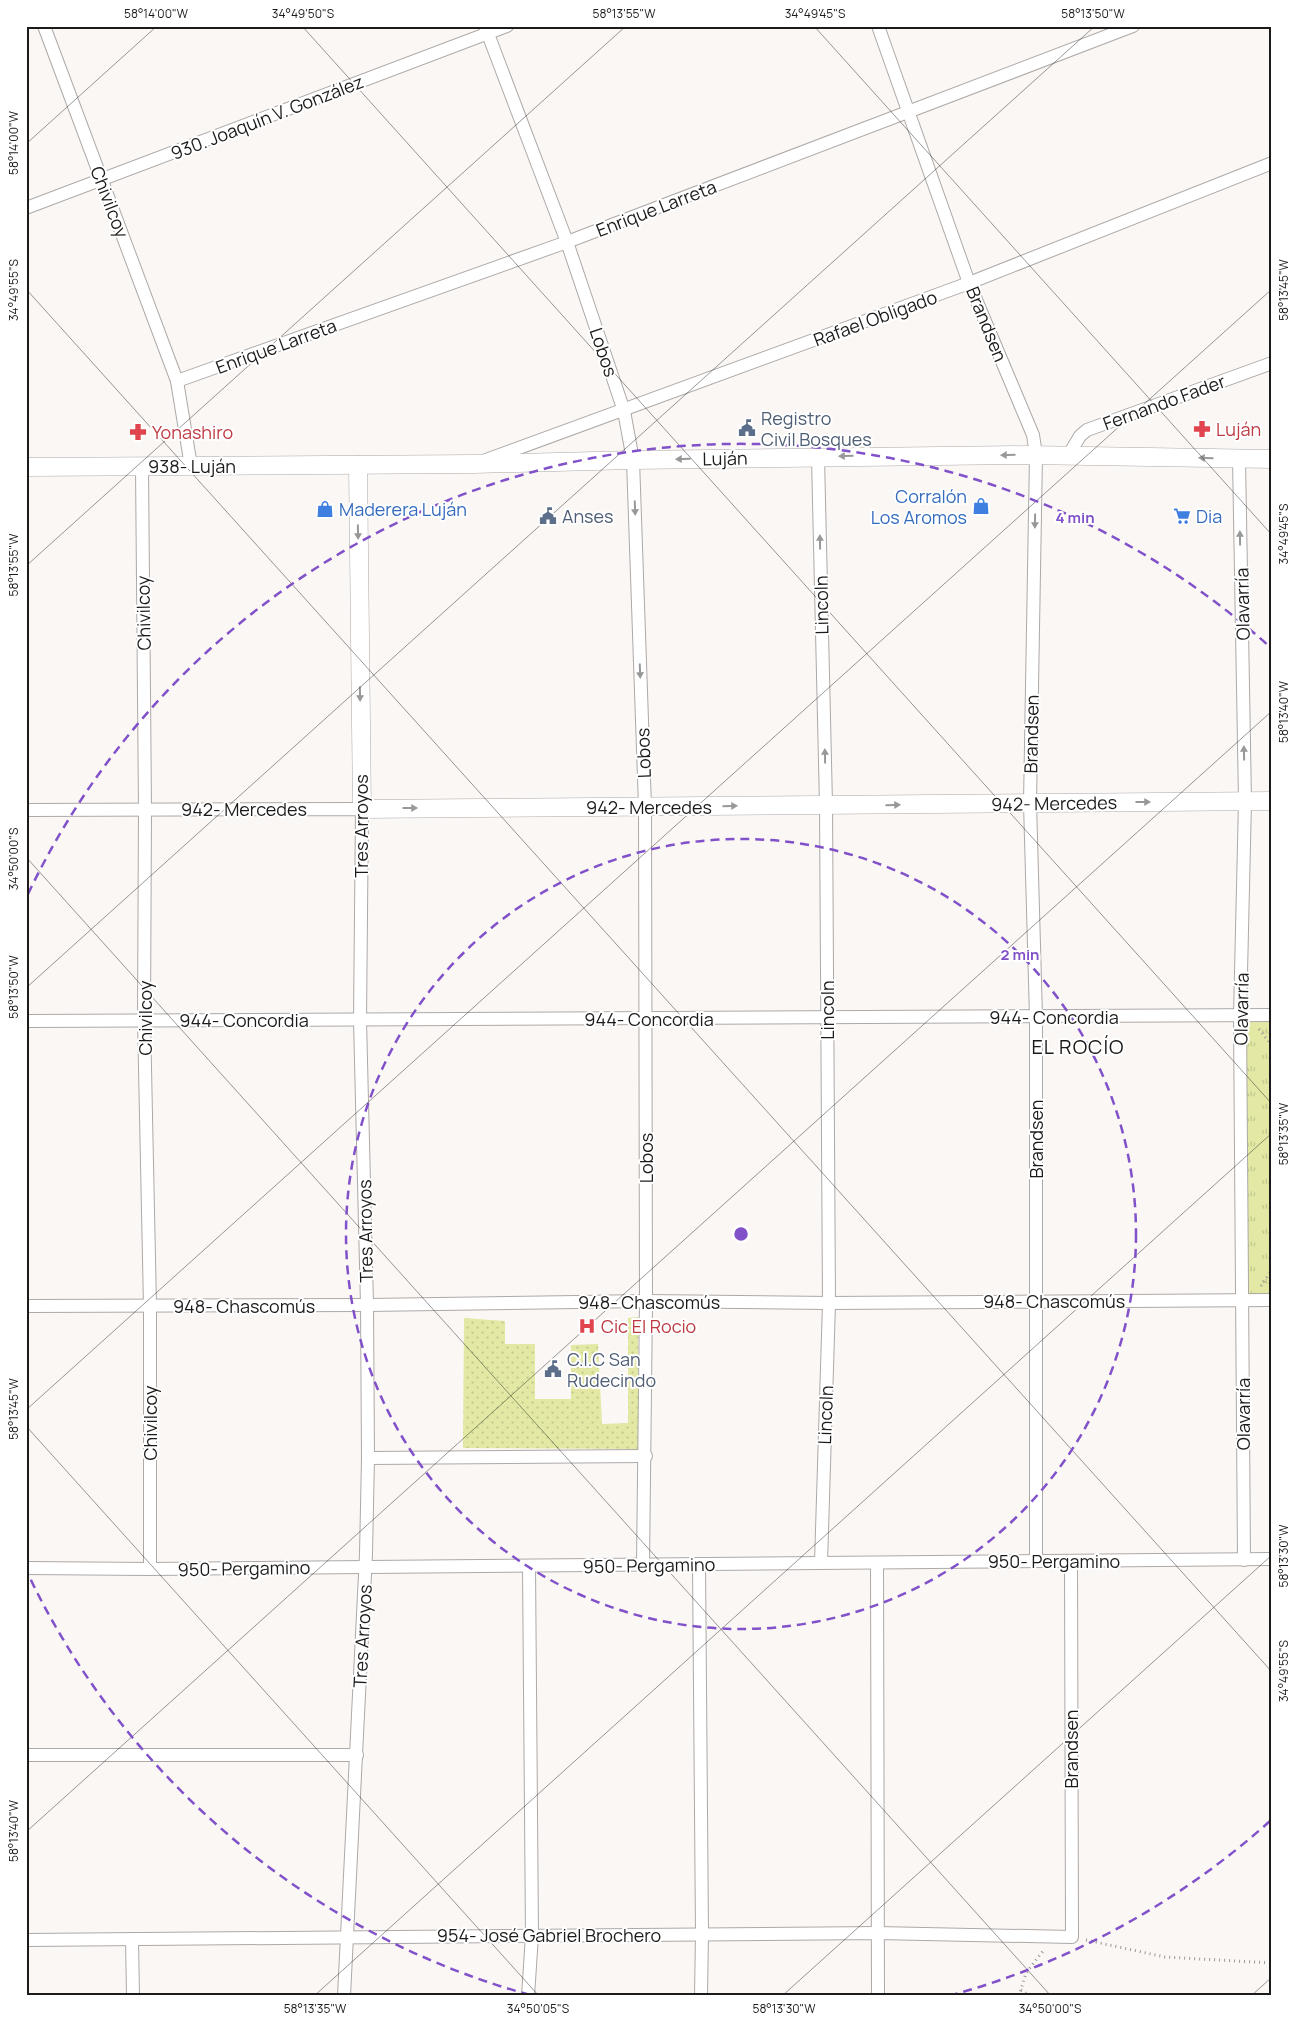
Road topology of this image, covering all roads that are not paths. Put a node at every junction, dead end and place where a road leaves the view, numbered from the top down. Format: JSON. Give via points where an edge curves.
{"nodes":[{"id":1,"x":44,"y":26,"type":"edge"},
{"id":2,"x":507,"y":26,"type":"edge"},
{"id":3,"x":878,"y":26,"type":"edge"},
{"id":4,"x":1133,"y":26,"type":"edge"},
{"id":5,"x":487,"y":30,"type":"edge"},
{"id":6,"x":908,"y":112,"type":"junction"},
{"id":7,"x":1272,"y":163,"type":"edge"},
{"id":8,"x":101,"y":179,"type":"junction"},
{"id":9,"x":26,"y":208,"type":"edge"},
{"id":10,"x":567,"y":242,"type":"junction"},
{"id":11,"x":969,"y":283,"type":"junction"},
{"id":12,"x":1272,"y":363,"type":"edge"},
{"id":13,"x":177,"y":381,"type":"junction"},
{"id":14,"x":624,"y":411,"type":"junction"},
{"id":15,"x":1036,"y":455,"type":"junction"},
{"id":16,"x":1068,"y":456,"type":"junction"},
{"id":17,"x":818,"y":457,"type":"junction"},
{"id":18,"x":1272,"y":458,"type":"edge"},
{"id":19,"x":1239,"y":459,"type":"junction"},
{"id":20,"x":633,"y":460,"type":"junction"},
{"id":21,"x":474,"y":464,"type":"junction"},
{"id":22,"x":142,"y":466,"type":"junction"},
{"id":23,"x":191,"y":466,"type":"junction"},
{"id":24,"x":358,"y":466,"type":"junction"},
{"id":25,"x":26,"y":467,"type":"edge"},
{"id":26,"x":1272,"y":801,"type":"edge"},
{"id":27,"x":1245,"y":802,"type":"junction"},
{"id":28,"x":1030,"y":803,"type":"junction"},
{"id":29,"x":826,"y":805,"type":"junction"},
{"id":30,"x":645,"y":807,"type":"junction"},
{"id":31,"x":362,"y":808,"type":"junction"},
{"id":32,"x":26,"y":810,"type":"edge"},
{"id":33,"x":145,"y":810,"type":"junction"},
{"id":34,"x":1245,"y":1016,"type":"junction"},
{"id":35,"x":1272,"y":1016,"type":"edge"},
{"id":36,"x":1036,"y":1017,"type":"junction"},
{"id":37,"x":646,"y":1018,"type":"junction"},
{"id":38,"x":827,"y":1018,"type":"junction"},
{"id":39,"x":144,"y":1020,"type":"junction"},
{"id":40,"x":360,"y":1020,"type":"junction"},
{"id":41,"x":26,"y":1021,"type":"edge"},
{"id":42,"x":646,"y":1300,"type":"junction"},
{"id":43,"x":1242,"y":1300,"type":"junction"},
{"id":44,"x":1272,"y":1300,"type":"edge"},
{"id":45,"x":1036,"y":1301,"type":"junction"},
{"id":46,"x":828,"y":1303,"type":"junction"},
{"id":47,"x":367,"y":1305,"type":"junction"},
{"id":48,"x":26,"y":1306,"type":"edge"},
{"id":49,"x":150,"y":1306,"type":"junction"},
{"id":50,"x":646,"y":1456,"type":"junction"},
{"id":51,"x":368,"y":1458,"type":"junction"},
{"id":52,"x":1272,"y":1559,"type":"edge"},
{"id":53,"x":1244,"y":1560,"type":"junction"},
{"id":54,"x":1036,"y":1561,"type":"junction"},
{"id":55,"x":1071,"y":1561,"type":"junction"},
{"id":56,"x":877,"y":1562,"type":"junction"},
{"id":57,"x":822,"y":1563,"type":"junction"},
{"id":58,"x":699,"y":1564,"type":"junction"},
{"id":59,"x":643,"y":1565,"type":"junction"},
{"id":60,"x":365,"y":1566,"type":"junction"},
{"id":61,"x":529,"y":1566,"type":"junction"},
{"id":62,"x":26,"y":1568,"type":"edge"},
{"id":63,"x":150,"y":1569,"type":"junction"},
{"id":64,"x":26,"y":1755,"type":"edge"},
{"id":65,"x":357,"y":1755,"type":"junction"},
{"id":66,"x":878,"y":1933,"type":"junction"},
{"id":67,"x":702,"y":1934,"type":"junction"},
{"id":68,"x":532,"y":1935,"type":"junction"},
{"id":69,"x":345,"y":1937,"type":"junction"},
{"id":70,"x":1072,"y":1937,"type":"joint"},
{"id":71,"x":132,"y":1939,"type":"junction"},
{"id":72,"x":26,"y":1940,"type":"edge"},
{"id":73,"x":133,"y":1996,"type":"edge"},
{"id":74,"x":344,"y":1996,"type":"edge"},
{"id":75,"x":528,"y":1996,"type":"edge"},
{"id":76,"x":701,"y":1996,"type":"edge"},
{"id":77,"x":878,"y":1996,"type":"edge"}],
"edges":[{"from":1,"to":8,"type":"street","name":"Chivilcoy"},
{"from":2,"to":5,"type":"street","name":"930. Joaquín V. González"},
{"from":3,"to":6,"type":"street","name":"Brandsen"},
{"from":4,"to":6,"type":"street","name":"Enrique Larreta"},
{"from":5,"to":8,"type":"street","name":"930. Joaquín V. González"},
{"from":5,"to":10,"type":"street","name":"Lobos"},
{"from":6,"to":10,"type":"street","name":"Enrique Larreta"},
{"from":6,"to":11,"type":"street","name":"Brandsen"},
{"from":7,"to":11,"type":"street","name":"Rafael Obligado"},
{"from":8,"to":9,"type":"street","name":"930. Joaquín V. González"},
{"from":8,"to":13,"type":"street","name":"Chivilcoy"},
{"from":10,"to":13,"type":"street","name":"Enrique Larreta"},
{"from":10,"to":14,"type":"street","name":"Lobos"},
{"from":11,"to":14,"type":"street","name":"Rafael Obligado"},
{"from":11,"to":15,"type":"street","name":"Brandsen","via":[[1033,435]]},
{"from":12,"to":16,"type":"street","name":"Fernando Fader","via":[[1087,430]]},
{"from":13,"to":23,"type":"street","name":"Chivilcoy"},
{"from":14,"to":20,"type":"street","name":"Lobos"},
{"from":14,"to":21,"type":"street","name":"Rafael Obligado"},
{"from":15,"to":16,"type":"main road","name":"Luján"},
{"from":15,"to":17,"type":"main road","name":"Luján","one_way":true},
{"from":15,"to":28,"type":"street","name":"Brandsen","one_way":true},
{"from":19,"to":16,"type":"main road","name":"Luján","one_way":true},
{"from":17,"to":20,"type":"main road","name":"Luján","one_way":true},
{"from":29,"to":17,"type":"street","name":"Lincoln","one_way":true},
{"from":18,"to":19,"type":"main road","name":"Luján"},
{"from":27,"to":19,"type":"street","name":"Olavarría","one_way":true},
{"from":20,"to":21,"type":"main road","name":"Luján"},
{"from":20,"to":30,"type":"street","name":"Lobos","one_way":true},
{"from":21,"to":24,"type":"main road","name":"Luján"},
{"from":22,"to":23,"type":"main road","name":"938- Luján"},
{"from":22,"to":25,"type":"main road","name":"938- Luján"},
{"from":22,"to":33,"type":"street","name":"Chivilcoy"},
{"from":23,"to":24,"type":"main road","name":"938- Luján"},
{"from":24,"to":31,"type":"main road","name":"Tres Arroyos","one_way":true},
{"from":26,"to":27,"type":"main road","name":"942- Mercedes"},
{"from":28,"to":27,"type":"main road","name":"942- Mercedes","one_way":true},
{"from":27,"to":34,"type":"street","name":"Olavarría"},
{"from":29,"to":28,"type":"main road","name":"942- Mercedes","one_way":true},
{"from":28,"to":36,"type":"street","name":"Brandsen"},
{"from":30,"to":29,"type":"main road","name":"942- Mercedes","one_way":true},
{"from":29,"to":38,"type":"street","name":"Lincoln"},
{"from":31,"to":30,"type":"main road","name":"942- Mercedes","one_way":true},
{"from":30,"to":37,"type":"street","name":"Lobos"},
{"from":31,"to":33,"type":"street","name":"942- Mercedes"},
{"from":31,"to":40,"type":"street","name":"Tres Arroyos"},
{"from":32,"to":33,"type":"street","name":"942- Mercedes"},
{"from":33,"to":39,"type":"street","name":"Chivilcoy"},
{"from":34,"to":35,"type":"street","name":"944- Concordia"},
{"from":34,"to":36,"type":"street","name":"944- Concordia"},
{"from":34,"to":43,"type":"street","name":"Olavarría"},
{"from":36,"to":38,"type":"street","name":"944- Concordia"},
{"from":36,"to":45,"type":"street","name":"Brandsen"},
{"from":37,"to":38,"type":"street","name":"944- Concordia"},
{"from":37,"to":40,"type":"street","name":"944- Concordia"},
{"from":37,"to":42,"type":"street","name":"Lobos"},
{"from":38,"to":46,"type":"street","name":"Lincoln"},
{"from":39,"to":40,"type":"street","name":"944- Concordia"},
{"from":39,"to":41,"type":"street","name":"944- Concordia"},
{"from":39,"to":49,"type":"street","name":"Chivilcoy"},
{"from":40,"to":47,"type":"street","name":"Tres Arroyos"},
{"from":42,"to":46,"type":"street","name":"948- Chascomús"},
{"from":42,"to":47,"type":"street","name":"948- Chascomús"},
{"from":42,"to":50,"type":"street","name":"Lobos"},
{"from":43,"to":44,"type":"street","name":"948- Chascomús"},
{"from":43,"to":45,"type":"street","name":"948- Chascomús"},
{"from":43,"to":53,"type":"street","name":"Olavarría"},
{"from":45,"to":46,"type":"street","name":"948- Chascomús"},
{"from":45,"to":54,"type":"street","name":"Brandsen"},
{"from":46,"to":57,"type":"street","name":"Lincoln"},
{"from":47,"to":49,"type":"street","name":"948- Chascomús"},
{"from":47,"to":51,"type":"street","name":"Tres Arroyos"},
{"from":48,"to":49,"type":"street","name":"948- Chascomús"},
{"from":49,"to":63,"type":"street","name":"Chivilcoy"},
{"from":50,"to":51,"type":"street"},
{"from":50,"to":59,"type":"street","name":"Lobos"},
{"from":51,"to":60,"type":"street","name":"Tres Arroyos"},
{"from":52,"to":53,"type":"street","name":"950- Pergamino"},
{"from":53,"to":55,"type":"street","name":"950- Pergamino"},
{"from":54,"to":55,"type":"street","name":"950- Pergamino"},
{"from":54,"to":56,"type":"street","name":"950- Pergamino"},
{"from":55,"to":70,"type":"street","name":"Brandsen"},
{"from":56,"to":57,"type":"street","name":"950- Pergamino"},
{"from":56,"to":66,"type":"street"},
{"from":57,"to":58,"type":"street","name":"950- Pergamino"},
{"from":58,"to":59,"type":"street","name":"950- Pergamino"},
{"from":58,"to":67,"type":"street"},
{"from":59,"to":61,"type":"street","name":"950- Pergamino"},
{"from":60,"to":61,"type":"street","name":"950- Pergamino"},
{"from":60,"to":63,"type":"street","name":"950- Pergamino"},
{"from":60,"to":65,"type":"street","name":"Tres Arroyos"},
{"from":61,"to":68,"type":"street"},
{"from":62,"to":63,"type":"street","name":"950- Pergamino"},
{"from":64,"to":65,"type":"street"},
{"from":65,"to":69,"type":"street","name":"Tres Arroyos"},
{"from":66,"to":67,"type":"street","name":"954- José Gabriel Brochero"},
{"from":66,"to":70,"type":"street","name":"954- José Gabriel Brochero"},
{"from":66,"to":77,"type":"street"},
{"from":67,"to":68,"type":"street","name":"954- José Gabriel Brochero"},
{"from":67,"to":76,"type":"street"},
{"from":68,"to":69,"type":"street","name":"954- José Gabriel Brochero"},
{"from":68,"to":75,"type":"street"},
{"from":69,"to":71,"type":"street","name":"954- José Gabriel Brochero"},
{"from":69,"to":74,"type":"street","name":"Tres Arroyos"},
{"from":71,"to":72,"type":"street","name":"954- José Gabriel Brochero"},
{"from":71,"to":73,"type":"street"}]}
